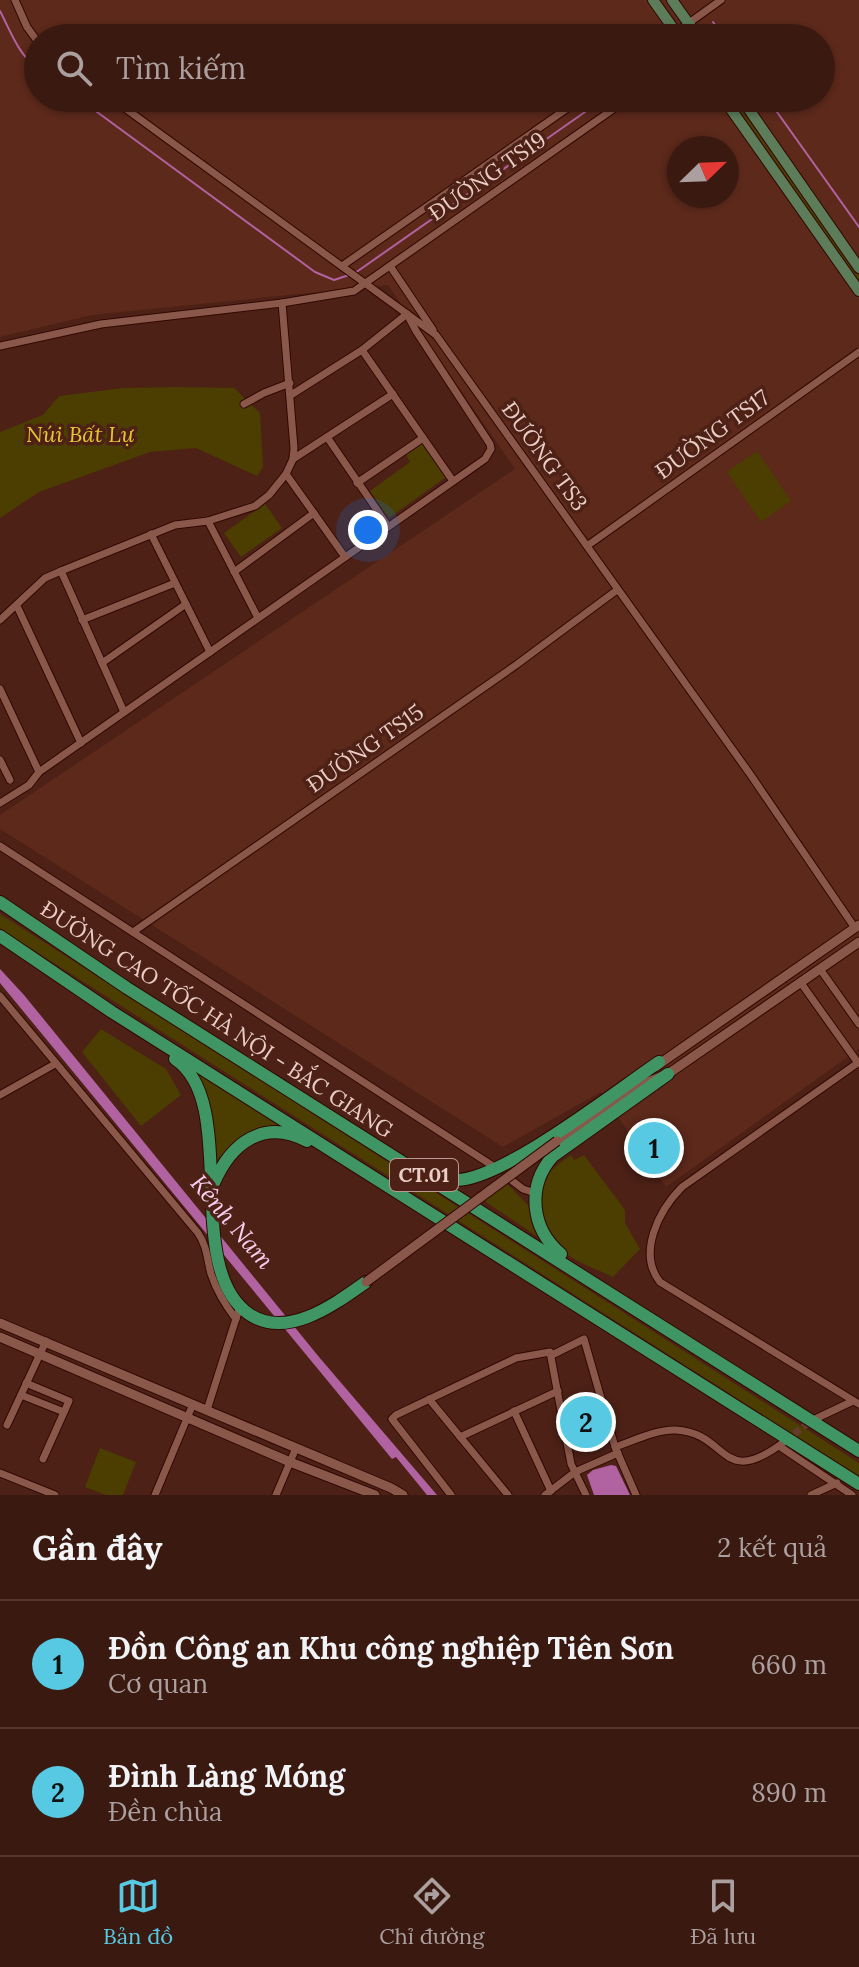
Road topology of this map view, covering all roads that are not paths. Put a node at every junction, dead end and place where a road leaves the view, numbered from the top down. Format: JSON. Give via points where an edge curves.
{"nodes":[{"id":1,"x":15,"y":0,"type":"edge"},
{"id":2,"x":653,"y":0,"type":"edge"},
{"id":3,"x":672,"y":0,"type":"edge"},
{"id":4,"x":721,"y":0,"type":"edge"},
{"id":5,"x":688,"y":23,"type":"joint"},
{"id":6,"x":26,"y":24,"type":"edge"},
{"id":7,"x":668,"y":24,"type":"edge"},
{"id":8,"x":130,"y":112,"type":"edge"},
{"id":9,"x":562,"y":112,"type":"edge"},
{"id":10,"x":609,"y":112,"type":"edge"},
{"id":11,"x":733,"y":112,"type":"edge"},
{"id":12,"x":751,"y":112,"type":"edge"},
{"id":13,"x":342,"y":266,"type":"junction"},
{"id":14,"x":390,"y":266,"type":"junction"},
{"id":15,"x":859,"y":268,"type":"edge"},
{"id":16,"x":362,"y":280,"type":"junction"},
{"id":17,"x":859,"y":291,"type":"edge"},
{"id":18,"x":282,"y":303,"type":"junction"},
{"id":19,"x":407,"y":314,"type":"junction"},
{"id":20,"x":436,"y":335,"type":"junction"},
{"id":21,"x":0,"y":346,"type":"edge"},
{"id":22,"x":362,"y":350,"type":"junction"},
{"id":23,"x":859,"y":352,"type":"edge"},
{"id":24,"x":290,"y":383,"type":"junction"},
{"id":25,"x":393,"y":394,"type":"junction"},
{"id":26,"x":291,"y":395,"type":"junction"},
{"id":27,"x":244,"y":404,"type":"dead end"},
{"id":28,"x":327,"y":437,"type":"junction"},
{"id":29,"x":423,"y":438,"type":"junction"},
{"id":30,"x":293,"y":459,"type":"junction"},
{"id":31,"x":286,"y":474,"type":"junction"},
{"id":32,"x":453,"y":481,"type":"junction"},
{"id":33,"x":357,"y":483,"type":"junction"},
{"id":34,"x":314,"y":513,"type":"junction"},
{"id":35,"x":208,"y":521,"type":"junction"},
{"id":36,"x":388,"y":526,"type":"junction"},
{"id":37,"x":151,"y":534,"type":"junction"},
{"id":38,"x":587,"y":546,"type":"junction"},
{"id":39,"x":345,"y":557,"type":"junction"},
{"id":40,"x":61,"y":571,"type":"junction"},
{"id":41,"x":234,"y":572,"type":"junction"},
{"id":42,"x":175,"y":583,"type":"junction"},
{"id":43,"x":617,"y":590,"type":"junction"},
{"id":44,"x":186,"y":604,"type":"junction"},
{"id":45,"x":17,"y":606,"type":"junction"},
{"id":46,"x":258,"y":618,"type":"junction"},
{"id":47,"x":0,"y":620,"type":"edge"},
{"id":48,"x":82,"y":620,"type":"junction"},
{"id":49,"x":210,"y":652,"type":"junction"},
{"id":50,"x":102,"y":663,"type":"junction"},
{"id":51,"x":1,"y":693,"type":"edge"},
{"id":52,"x":124,"y":712,"type":"junction"},
{"id":53,"x":81,"y":743,"type":"junction"},
{"id":54,"x":0,"y":760,"type":"edge"},
{"id":55,"x":39,"y":772,"type":"junction"},
{"id":56,"x":10,"y":780,"type":"dead end"},
{"id":57,"x":0,"y":803,"type":"edge"},
{"id":58,"x":0,"y":846,"type":"edge"},
{"id":59,"x":0,"y":902,"type":"edge"},
{"id":60,"x":858,"y":929,"type":"edge"},
{"id":61,"x":133,"y":932,"type":"junction"},
{"id":62,"x":0,"y":936,"type":"edge"},
{"id":63,"x":859,"y":942,"type":"edge"},
{"id":64,"x":820,"y":969,"type":"junction"},
{"id":65,"x":801,"y":983,"type":"junction"},
{"id":66,"x":127,"y":988,"type":"junction"},
{"id":67,"x":0,"y":996,"type":"edge"},
{"id":68,"x":859,"y":1024,"type":"edge"},
{"id":69,"x":659,"y":1062,"type":"junction"},
{"id":70,"x":858,"y":1063,"type":"edge"},
{"id":71,"x":55,"y":1064,"type":"junction"},
{"id":72,"x":668,"y":1074,"type":"junction"},
{"id":73,"x":638,"y":1086,"type":"junction"},
{"id":74,"x":0,"y":1095,"type":"edge"},
{"id":75,"x":496,"y":1168,"type":"junction"},
{"id":76,"x":213,"y":1186,"type":"junction"},
{"id":77,"x":535,"y":1193,"type":"junction"},
{"id":78,"x":466,"y":1234,"type":"junction"},
{"id":79,"x":366,"y":1282,"type":"joint"},
{"id":80,"x":238,"y":1312,"type":"junction"},
{"id":81,"x":0,"y":1323,"type":"edge"},
{"id":82,"x":0,"y":1337,"type":"edge"},
{"id":83,"x":46,"y":1341,"type":"junction"},
{"id":84,"x":40,"y":1353,"type":"junction"},
{"id":85,"x":552,"y":1355,"type":"junction"},
{"id":86,"x":722,"y":1364,"type":"junction"},
{"id":87,"x":26,"y":1383,"type":"junction"},
{"id":88,"x":558,"y":1391,"type":"junction"},
{"id":89,"x":21,"y":1395,"type":"junction"},
{"id":90,"x":429,"y":1399,"type":"junction"},
{"id":91,"x":856,"y":1402,"type":"edge"},
{"id":92,"x":193,"y":1404,"type":"junction"},
{"id":93,"x":207,"y":1410,"type":"junction"},
{"id":94,"x":514,"y":1411,"type":"junction"},
{"id":95,"x":64,"y":1412,"type":"junction"},
{"id":96,"x":188,"y":1418,"type":"junction"},
{"id":97,"x":813,"y":1420,"type":"tunnel mouth"},
{"id":98,"x":7,"y":1425,"type":"dead end"},
{"id":99,"x":460,"y":1437,"type":"junction"},
{"id":100,"x":296,"y":1448,"type":"junction"},
{"id":101,"x":616,"y":1450,"type":"junction"},
{"id":102,"x":859,"y":1451,"type":"edge"},
{"id":103,"x":43,"y":1459,"type":"dead end"},
{"id":104,"x":290,"y":1462,"type":"junction"},
{"id":105,"x":575,"y":1472,"type":"junction"},
{"id":106,"x":0,"y":1473,"type":"edge"},
{"id":107,"x":837,"y":1483,"type":"junction"},
{"id":108,"x":859,"y":1484,"type":"edge"},
{"id":109,"x":42,"y":1493,"type":"edge"},
{"id":110,"x":548,"y":1493,"type":"edge"},
{"id":111,"x":55,"y":1495,"type":"edge"},
{"id":112,"x":155,"y":1495,"type":"edge"},
{"id":113,"x":276,"y":1495,"type":"edge"},
{"id":114,"x":375,"y":1495,"type":"edge"},
{"id":115,"x":403,"y":1495,"type":"edge"},
{"id":116,"x":451,"y":1495,"type":"edge"},
{"id":117,"x":508,"y":1495,"type":"edge"},
{"id":118,"x":586,"y":1495,"type":"edge"},
{"id":119,"x":636,"y":1495,"type":"edge"},
{"id":120,"x":811,"y":1495,"type":"edge"},
{"id":121,"x":852,"y":1495,"type":"edge"}],
"edges":[{"from":1,"to":6,"type":"street"},
{"from":2,"to":7,"type":"main road"},
{"from":3,"to":5,"type":"main road"},
{"from":4,"to":5,"type":"street"},
{"from":8,"to":13,"type":"street","name":"ĐƯỜNG TS3"},
{"from":9,"to":13,"type":"street"},
{"from":10,"to":14,"type":"street","name":"ĐƯỜNG TS19"},
{"from":11,"to":17,"type":"main road"},
{"from":12,"to":15,"type":"main road"},
{"from":13,"to":16,"type":"street","name":"ĐƯỜNG TS3"},
{"from":14,"to":16,"type":"street","name":"ĐƯỜNG TS19"},
{"from":14,"to":20,"type":"street"},
{"from":16,"to":18,"type":"street","name":"ĐƯỜNG TS19","via":[[345,294]]},
{"from":16,"to":19,"type":"street","name":"ĐƯỜNG TS3"},
{"from":18,"to":21,"type":"street","name":"ĐƯỜNG TS19","via":[[101,324]]},
{"from":18,"to":24,"type":"street"},
{"from":19,"to":20,"type":"street","name":"ĐƯỜNG TS3"},
{"from":19,"to":22,"type":"street"},
{"from":19,"to":32,"type":"street","via":[[490,444],[485,459]]},
{"from":20,"to":38,"type":"street","name":"ĐƯỜNG TS3"},
{"from":22,"to":25,"type":"street"},
{"from":22,"to":26,"type":"street"},
{"from":23,"to":38,"type":"street","name":"ĐƯỜNG TS17"},
{"from":24,"to":26,"type":"street"},
{"from":24,"to":27,"type":"street"},
{"from":25,"to":28,"type":"street"},
{"from":25,"to":29,"type":"street"},
{"from":26,"to":30,"type":"street"},
{"from":28,"to":30,"type":"street"},
{"from":28,"to":33,"type":"street"},
{"from":29,"to":32,"type":"street"},
{"from":29,"to":33,"type":"street"},
{"from":30,"to":31,"type":"street"},
{"from":31,"to":34,"type":"street"},
{"from":31,"to":35,"type":"street","via":[[255,506]]},
{"from":32,"to":36,"type":"street"},
{"from":33,"to":36,"type":"street"},
{"from":34,"to":39,"type":"street"},
{"from":34,"to":41,"type":"street"},
{"from":35,"to":37,"type":"street"},
{"from":35,"to":41,"type":"street"},
{"from":36,"to":39,"type":"street"},
{"from":37,"to":40,"type":"street"},
{"from":37,"to":42,"type":"street"},
{"from":38,"to":43,"type":"street","name":"ĐƯỜNG TS3"},
{"from":39,"to":46,"type":"street"},
{"from":40,"to":45,"type":"street","via":[[45,578]]},
{"from":40,"to":48,"type":"street"},
{"from":41,"to":46,"type":"street"},
{"from":42,"to":44,"type":"street"},
{"from":42,"to":48,"type":"street"},
{"from":43,"to":60,"type":"street","name":"ĐƯỜNG TS3"},
{"from":43,"to":61,"type":"street","name":"ĐƯỜNG TS15"},
{"from":44,"to":49,"type":"street"},
{"from":44,"to":50,"type":"street"},
{"from":45,"to":47,"type":"street"},
{"from":45,"to":53,"type":"street"},
{"from":46,"to":49,"type":"street"},
{"from":48,"to":50,"type":"street"},
{"from":49,"to":52,"type":"street"},
{"from":50,"to":52,"type":"street"},
{"from":51,"to":55,"type":"street"},
{"from":52,"to":53,"type":"street"},
{"from":53,"to":55,"type":"street"},
{"from":54,"to":56,"type":"street"},
{"from":55,"to":57,"type":"street"},
{"from":58,"to":61,"type":"street"},
{"from":59,"to":66,"type":"highway","name":"ĐƯỜNG CAO TỐC HÀ NỘI - BẮC GIANG","number":"CT.01"},
{"from":60,"to":69,"type":"main road"},
{"from":61,"to":75,"type":"street"},
{"from":62,"to":76,"type":"highway","via":[[58,982],[184,1065],[204,1114]]},
{"from":62,"to":78,"type":"highway","number":"CT.01"},
{"from":63,"to":64,"type":"main road"},
{"from":64,"to":65,"type":"main road"},
{"from":64,"to":68,"type":"street"},
{"from":65,"to":70,"type":"street"},
{"from":65,"to":72,"type":"main road"},
{"from":66,"to":75,"type":"highway","via":[[447,1180]]},
{"from":66,"to":86,"type":"highway","name":"ĐƯỜNG CAO TỐC HÀ NỘI - BẮC GIANG","number":"CT.01"},
{"from":67,"to":71,"type":"street"},
{"from":69,"to":73,"type":"main road"},
{"from":69,"to":75,"type":"highway"},
{"from":70,"to":91,"type":"street","via":[[682,1187],[656,1225],[650,1264],[660,1282]]},
{"from":71,"to":74,"type":"street"},
{"from":71,"to":80,"type":"street","via":[[198,1233],[221,1299]]},
{"from":72,"to":73,"type":"main road"},
{"from":72,"to":77,"type":"highway","via":[[553,1156]]},
{"from":73,"to":79,"type":"main road","bridge":true},
{"from":75,"to":77,"type":"street"},
{"from":76,"to":78,"type":"highway","via":[[227,1157],[247,1140],[287,1133]]},
{"from":76,"to":80,"type":"highway","via":[[218,1261]]},
{"from":77,"to":86,"type":"highway","via":[[543,1233],[558,1252],[687,1334]]},
{"from":78,"to":108,"type":"highway","number":"CT.01"},
{"from":79,"to":80,"type":"highway","via":[[300,1320],[274,1322]]},
{"from":80,"to":93,"type":"street"},
{"from":81,"to":83,"type":"main road"},
{"from":82,"to":84,"type":"main road"},
{"from":83,"to":84,"type":"street"},
{"from":83,"to":92,"type":"main road"},
{"from":84,"to":87,"type":"street"},
{"from":84,"to":96,"type":"main road"},
{"from":85,"to":88,"type":"street"},
{"from":85,"to":90,"type":"street","via":[[516,1358]]},
{"from":85,"to":101,"type":"street","via":[[584,1339]]},
{"from":86,"to":102,"type":"highway","name":"ĐƯỜNG CAO TỐC HÀ NỘI - BẮC GIANG","number":"CT.01"},
{"from":87,"to":89,"type":"street"},
{"from":87,"to":95,"type":"street","via":[[69,1401]]},
{"from":88,"to":94,"type":"street"},
{"from":88,"to":105,"type":"street"},
{"from":89,"to":95,"type":"street"},
{"from":89,"to":98,"type":"street"},
{"from":90,"to":99,"type":"street"},
{"from":90,"to":116,"type":"street","via":[[392,1419]]},
{"from":91,"to":97,"type":"street"},
{"from":92,"to":93,"type":"main road"},
{"from":92,"to":96,"type":"street"},
{"from":93,"to":100,"type":"main road"},
{"from":94,"to":99,"type":"street"},
{"from":94,"to":110,"type":"street"},
{"from":95,"to":103,"type":"street"},
{"from":96,"to":104,"type":"main road"},
{"from":96,"to":112,"type":"street"},
{"from":99,"to":117,"type":"street"},
{"from":100,"to":104,"type":"street"},
{"from":100,"to":115,"type":"main road"},
{"from":101,"to":105,"type":"street"},
{"from":101,"to":107,"type":"street","via":[[676,1430],[745,1463],[782,1444]]},
{"from":101,"to":119,"type":"street"},
{"from":104,"to":113,"type":"street"},
{"from":104,"to":114,"type":"main road"},
{"from":105,"to":110,"type":"street"},
{"from":105,"to":118,"type":"street"},
{"from":106,"to":109,"type":"street"},
{"from":107,"to":120,"type":"street"},
{"from":107,"to":121,"type":"street"},
{"from":109,"to":111,"type":"street"}]}
